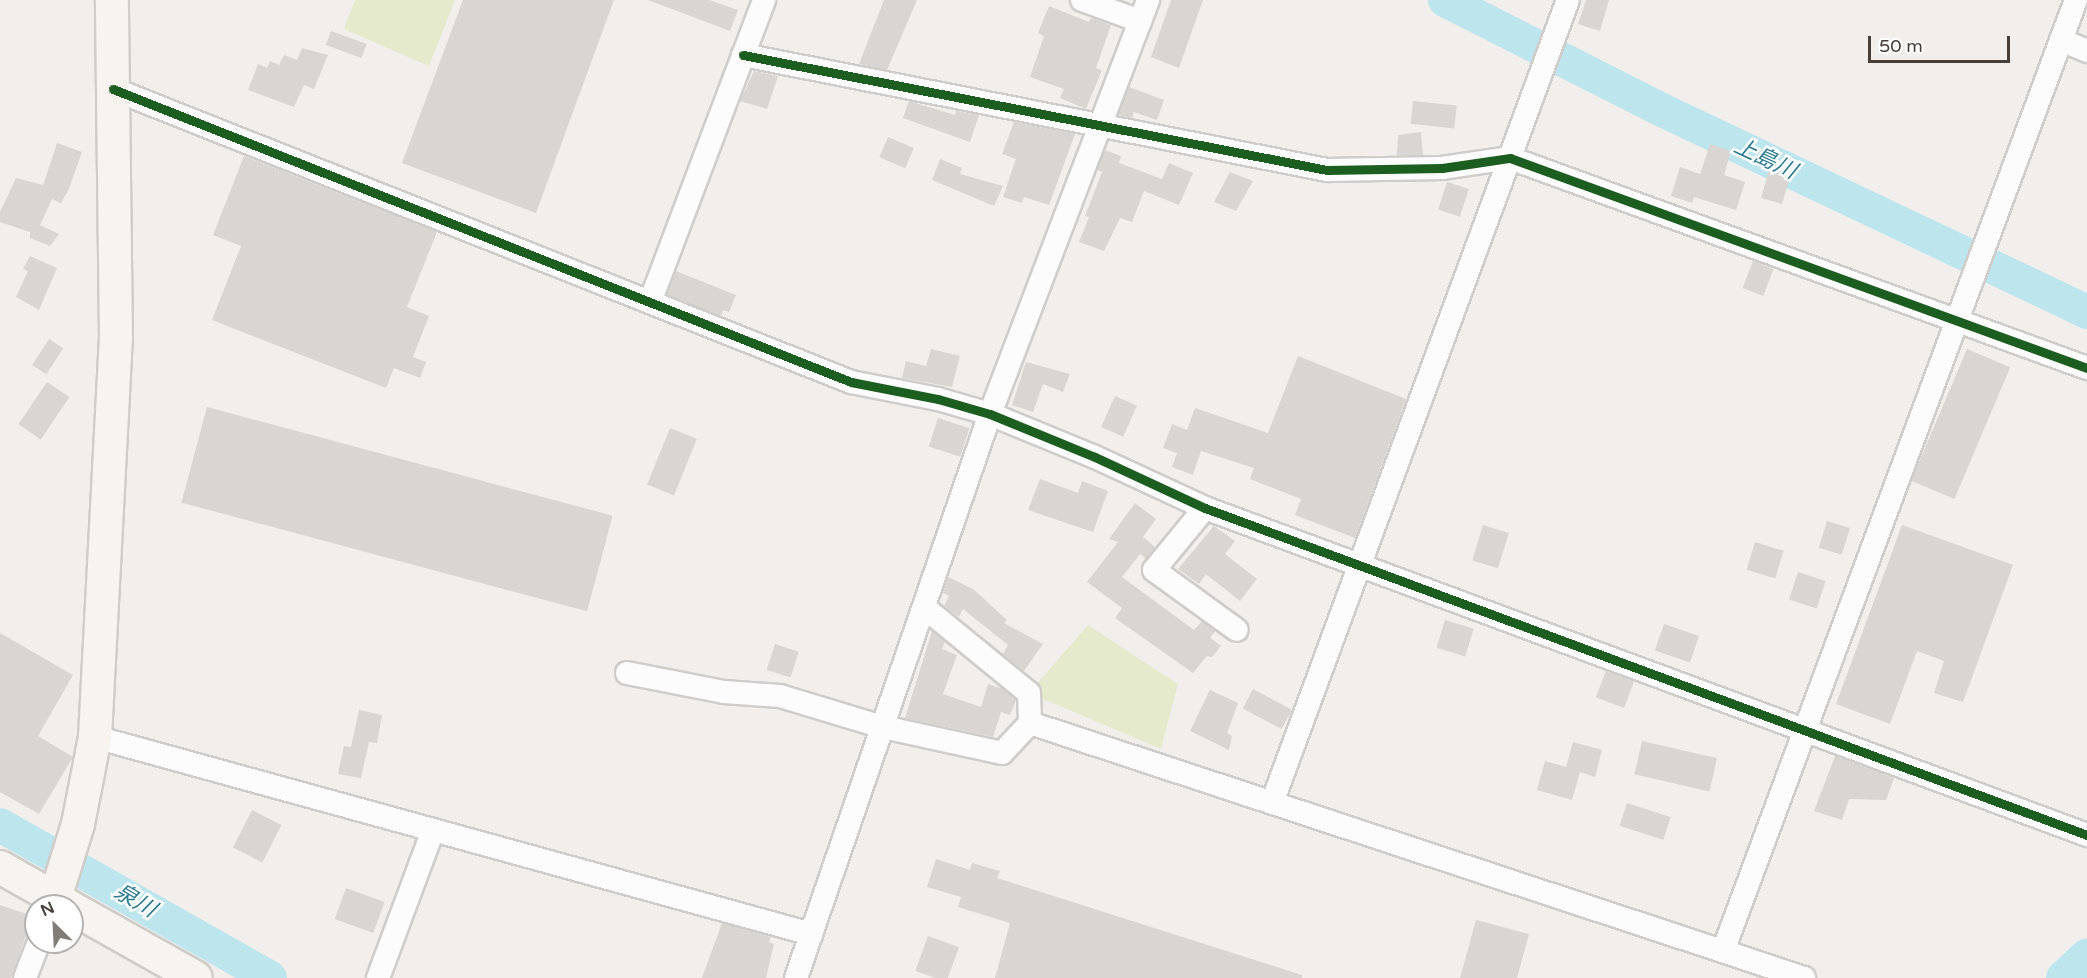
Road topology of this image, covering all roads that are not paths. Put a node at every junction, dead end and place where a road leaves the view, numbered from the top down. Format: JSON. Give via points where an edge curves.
{"nodes":[{"id":1,"x":112,"y":0,"type":"edge"},
{"id":2,"x":764,"y":0,"type":"edge"},
{"id":3,"x":1082,"y":0,"type":"edge"},
{"id":4,"x":1568,"y":0,"type":"edge"},
{"id":5,"x":2076,"y":0,"type":"edge"},
{"id":6,"x":1144,"y":10,"type":"edge"},
{"id":7,"x":2061,"y":40,"type":"junction"},
{"id":8,"x":2087,"y":51,"type":"edge"},
{"id":9,"x":743,"y":56,"type":"junction"},
{"id":10,"x":113,"y":89,"type":"junction"},
{"id":11,"x":1101,"y":125,"type":"junction"},
{"id":12,"x":1510,"y":158,"type":"junction"},
{"id":13,"x":650,"y":302,"type":"junction"},
{"id":14,"x":1960,"y":320,"type":"junction"},
{"id":15,"x":2087,"y":368,"type":"edge"},
{"id":16,"x":990,"y":414,"type":"junction"},
{"id":17,"x":1205,"y":508,"type":"junction"},
{"id":18,"x":1360,"y":567,"type":"junction"},
{"id":19,"x":925,"y":608,"type":"junction"},
{"id":20,"x":1237,"y":630,"type":"dead end"},
{"id":21,"x":627,"y":674,"type":"dead end"},
{"id":22,"x":1030,"y":723,"type":"junction"},
{"id":23,"x":883,"y":727,"type":"junction"},
{"id":24,"x":1807,"y":731,"type":"junction"},
{"id":25,"x":95,"y":737,"type":"junction"},
{"id":26,"x":1272,"y":803,"type":"junction"},
{"id":27,"x":433,"y":830,"type":"junction"},
{"id":28,"x":2087,"y":835,"type":"edge"},
{"id":29,"x":0,"y":867,"type":"edge"},
{"id":30,"x":46,"y":894,"type":"edge"},
{"id":31,"x":63,"y":894,"type":"edge"},
{"id":32,"x":84,"y":916,"type":"edge"},
{"id":33,"x":811,"y":934,"type":"junction"},
{"id":34,"x":1723,"y":951,"type":"junction"},
{"id":35,"x":34,"y":954,"type":"edge"},
{"id":36,"x":25,"y":978,"type":"edge"},
{"id":37,"x":196,"y":978,"type":"edge"},
{"id":38,"x":378,"y":978,"type":"edge"},
{"id":39,"x":796,"y":978,"type":"edge"},
{"id":40,"x":1804,"y":978,"type":"edge"}],
"edges":[{"from":1,"to":10,"type":"street"},
{"from":2,"to":9,"type":"street"},
{"from":3,"to":6,"type":"street"},
{"from":4,"to":12,"type":"street"},
{"from":5,"to":7,"type":"street"},
{"from":6,"to":11,"type":"street"},
{"from":7,"to":8,"type":"street"},
{"from":7,"to":14,"type":"street","via":[[1976,266]]},
{"from":9,"to":11,"type":"street"},
{"from":9,"to":13,"type":"street"},
{"from":10,"to":13,"type":"street"},
{"from":10,"to":25,"type":"street","via":[[116,339]]},
{"from":11,"to":12,"type":"street","via":[[1327,170],[1442,168]]},
{"from":11,"to":16,"type":"street"},
{"from":12,"to":14,"type":"street"},
{"from":12,"to":18,"type":"street"},
{"from":13,"to":16,"type":"street","via":[[851,382]]},
{"from":14,"to":15,"type":"street"},
{"from":14,"to":24,"type":"street"},
{"from":16,"to":17,"type":"street"},
{"from":16,"to":19,"type":"street"},
{"from":17,"to":18,"type":"street"},
{"from":17,"to":20,"type":"street","via":[[1154,570]]},
{"from":18,"to":24,"type":"street"},
{"from":18,"to":26,"type":"street"},
{"from":19,"to":22,"type":"street","via":[[1029,693]]},
{"from":19,"to":23,"type":"street"},
{"from":21,"to":23,"type":"street","via":[[724,692],[780,696]]},
{"from":22,"to":23,"type":"street","via":[[1002,753]]},
{"from":22,"to":26,"type":"street"},
{"from":23,"to":33,"type":"street"},
{"from":24,"to":28,"type":"street"},
{"from":24,"to":34,"type":"street"},
{"from":25,"to":27,"type":"street"},
{"from":25,"to":31,"type":"street"},
{"from":26,"to":34,"type":"street"},
{"from":27,"to":33,"type":"street"},
{"from":27,"to":38,"type":"street"},
{"from":29,"to":30,"type":"street"},
{"from":32,"to":37,"type":"street"},
{"from":33,"to":39,"type":"street"},
{"from":34,"to":40,"type":"street"},
{"from":35,"to":36,"type":"street"}]}
